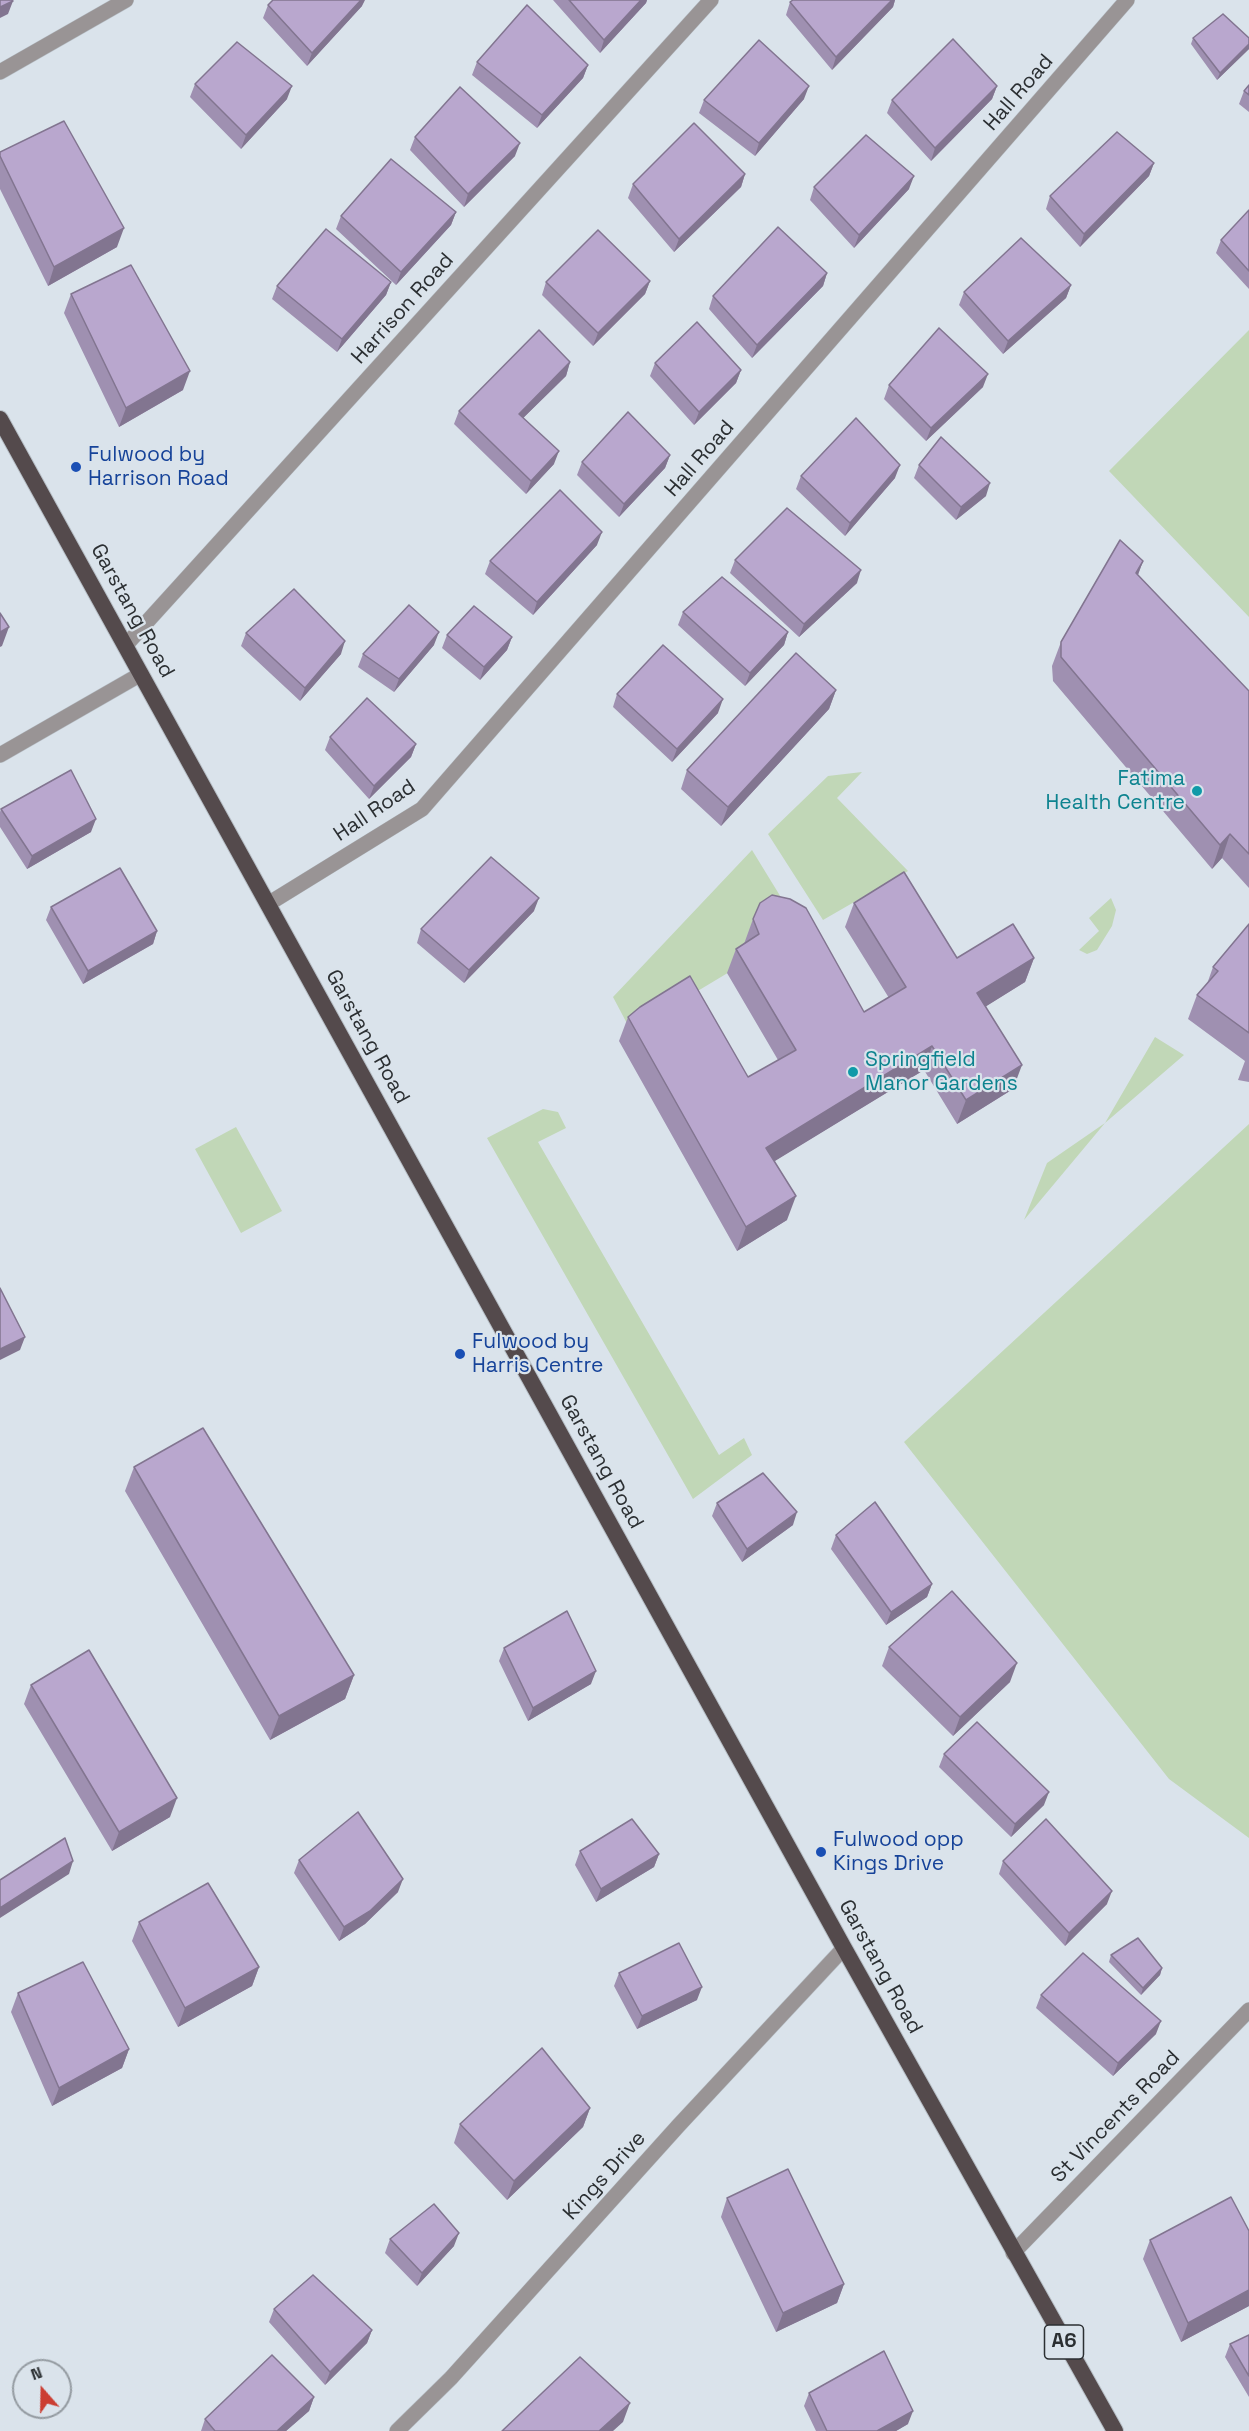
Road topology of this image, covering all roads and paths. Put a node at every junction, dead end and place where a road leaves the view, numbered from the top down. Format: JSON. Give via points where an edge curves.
{"nodes":[{"id":1,"x":126,"y":0,"type":"edge"},
{"id":2,"x":711,"y":0,"type":"edge"},
{"id":3,"x":1127,"y":0,"type":"edge"},
{"id":4,"x":0,"y":72,"type":"edge"},
{"id":5,"x":0,"y":419,"type":"edge"},
{"id":6,"x":126,"y":645,"type":"junction"},
{"id":7,"x":141,"y":674,"type":"junction"},
{"id":8,"x":0,"y":755,"type":"edge"},
{"id":9,"x":268,"y":904,"type":"junction"},
{"id":10,"x":844,"y":1948,"type":"junction"},
{"id":11,"x":1249,"y":2010,"type":"edge"},
{"id":12,"x":1013,"y":2253,"type":"junction"},
{"id":13,"x":397,"y":2431,"type":"edge"},
{"id":14,"x":1115,"y":2431,"type":"edge"}],
"edges":[{"from":1,"to":4,"type":"street"},
{"from":2,"to":6,"type":"street","name":"Harrison Road"},
{"from":3,"to":9,"type":"street","name":"Hall Road","via":[[422,809]]},
{"from":5,"to":6,"type":"highway","name":"Garstang Road","number":"A6"},
{"from":6,"to":7,"type":"highway","name":"Garstang Road","number":"A6"},
{"from":7,"to":8,"type":"street"},
{"from":7,"to":9,"type":"highway","name":"Garstang Road","number":"A6"},
{"from":9,"to":10,"type":"highway","name":"Garstang Road","number":"A6"},
{"from":10,"to":12,"type":"highway","name":"Garstang Road","number":"A6"},
{"from":10,"to":13,"type":"street","name":"Kings Drive","via":[[451,2378]]},
{"from":11,"to":12,"type":"street","name":"St Vincents Road"},
{"from":12,"to":14,"type":"highway","name":"Garstang Road","number":"A6"}]}
